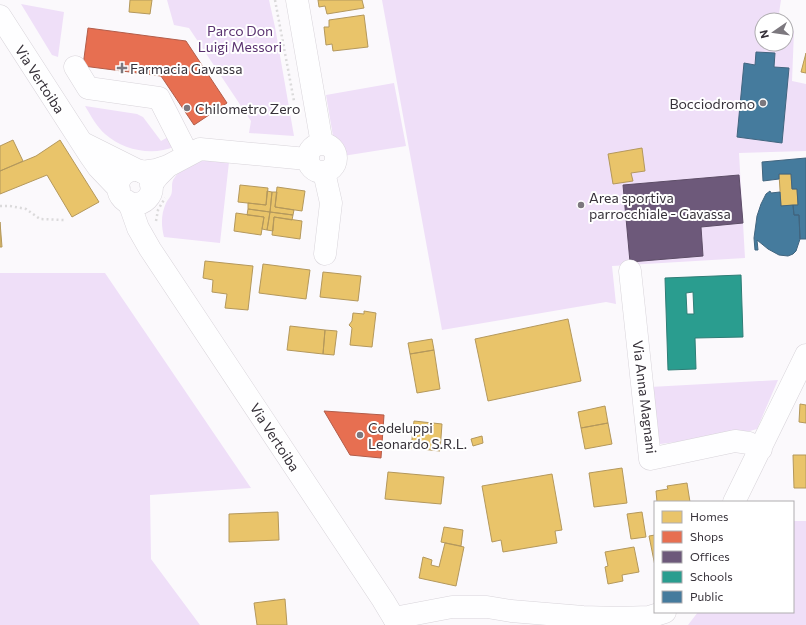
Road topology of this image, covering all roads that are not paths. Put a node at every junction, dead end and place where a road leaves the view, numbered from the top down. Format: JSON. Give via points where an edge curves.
{"nodes":[{"id":1,"x":298,"y":0,"type":"edge"},
{"id":2,"x":0,"y":16,"type":"edge"},
{"id":3,"x":75,"y":67,"type":"dead end"},
{"id":4,"x":80,"y":141,"type":"junction"},
{"id":5,"x":188,"y":155,"type":"junction"},
{"id":6,"x":316,"y":166,"type":"junction"},
{"id":7,"x":145,"y":180,"type":"junction"},
{"id":8,"x":123,"y":195,"type":"junction"},
{"id":9,"x":150,"y":249,"type":"junction"},
{"id":10,"x":325,"y":254,"type":"dead end"},
{"id":11,"x":630,"y":271,"type":"dead end"},
{"id":12,"x":806,"y":355,"type":"edge"},
{"id":13,"x":797,"y":394,"type":"edge"},
{"id":14,"x":760,"y":449,"type":"junction"},
{"id":15,"x":734,"y":501,"type":"edge"},
{"id":16,"x":662,"y":613,"type":"edge"},
{"id":17,"x":396,"y":621,"type":"edge"}],
"edges":[{"from":1,"to":6,"type":"street","via":[[322,144],[330,147],[336,154],[332,167]]},
{"from":2,"to":4,"type":"street","name":"Via Vertoiba"},
{"from":3,"to":5,"type":"street","via":[[88,88],[159,98]]},
{"from":4,"to":7,"type":"street"},
{"from":4,"to":8,"type":"street","name":"Via Vertoiba","via":[[98,167]]},
{"from":5,"to":6,"type":"street","via":[[200,149],[209,149]]},
{"from":5,"to":7,"type":"street","via":[[168,166],[158,176]]},
{"from":6,"to":10,"type":"street","via":[[331,203]]},
{"from":7,"to":8,"type":"street","via":[[144,200],[134,203]]},
{"from":7,"to":8,"type":"street","via":[[128,171],[120,179]]},
{"from":7,"to":9,"type":"street","via":[[147,238]]},
{"from":8,"to":9,"type":"street","name":"Via Vertoiba"},
{"from":9,"to":17,"type":"street","name":"Via Vertoiba"},
{"from":11,"to":14,"type":"street","name":"Via Anna Magnani","via":[[650,459],[735,441],[749,443]]},
{"from":12,"to":13,"type":"street"},
{"from":13,"to":14,"type":"street"},
{"from":14,"to":15,"type":"street"},
{"from":16,"to":17,"type":"street","via":[[649,617],[618,618],[518,612],[487,607],[452,607]]}]}
